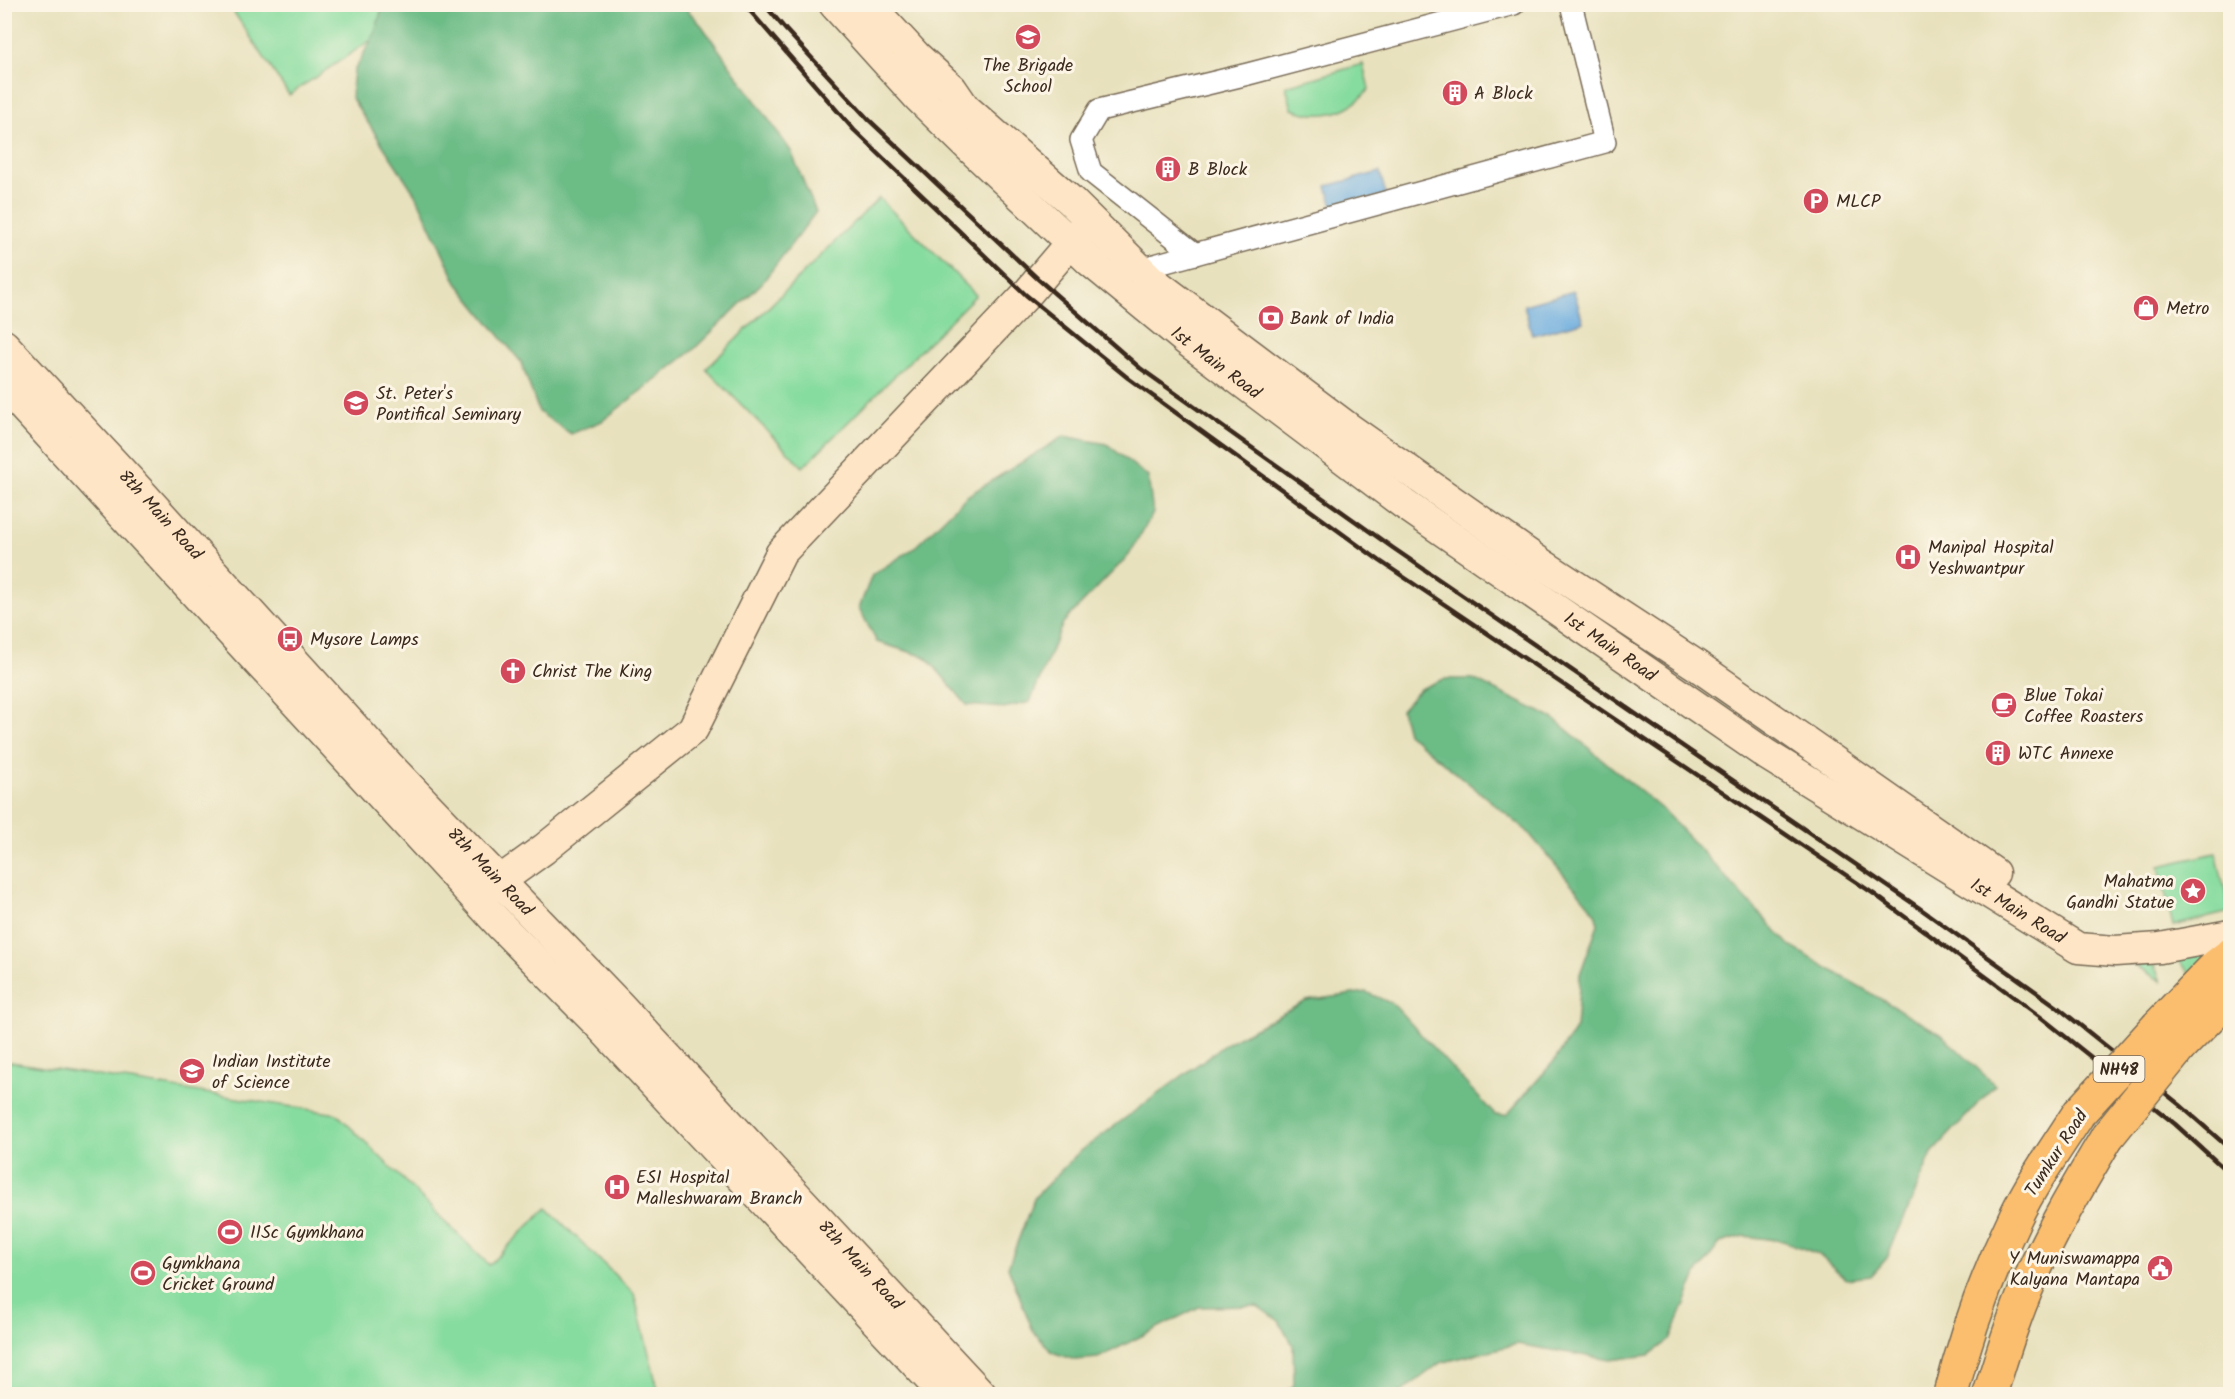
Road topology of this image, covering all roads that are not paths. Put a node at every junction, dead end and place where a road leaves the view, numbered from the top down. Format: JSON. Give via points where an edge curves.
{"nodes":[{"id":1,"x":834,"y":4,"type":"edge"},
{"id":2,"x":868,"y":4,"type":"edge"},
{"id":3,"x":1514,"y":4,"type":"edge"},
{"id":4,"x":1571,"y":4,"type":"edge"},
{"id":5,"x":1092,"y":172,"type":"junction"},
{"id":6,"x":1081,"y":210,"type":"junction"},
{"id":7,"x":1069,"y":242,"type":"junction"},
{"id":8,"x":1195,"y":254,"type":"junction"},
{"id":9,"x":1140,"y":269,"type":"junction"},
{"id":10,"x":4,"y":345,"type":"edge"},
{"id":11,"x":4,"y":386,"type":"edge"},
{"id":12,"x":487,"y":890,"type":"junction"},
{"id":13,"x":2230,"y":935,"type":"edge"},
{"id":14,"x":2115,"y":951,"type":"junction"},
{"id":15,"x":2230,"y":955,"type":"edge"},
{"id":16,"x":2230,"y":996,"type":"edge"},
{"id":17,"x":609,"y":1015,"type":"junction"},
{"id":18,"x":2169,"y":1037,"type":"junction"},
{"id":19,"x":944,"y":1395,"type":"edge"},
{"id":20,"x":981,"y":1395,"type":"edge"},
{"id":21,"x":1951,"y":1395,"type":"edge"},
{"id":22,"x":1990,"y":1395,"type":"edge"}],
"edges":[{"from":1,"to":7,"type":"main road","name":"1st Main Road","via":[[918,97]]},
{"from":2,"to":6,"type":"main road","name":"1st Main Road","via":[[958,99]]},
{"from":3,"to":5,"type":"street","via":[[1099,110],[1081,140]]},
{"from":4,"to":8,"type":"street","via":[[1605,142]]},
{"from":5,"to":6,"type":"street"},
{"from":5,"to":8,"type":"street"},
{"from":6,"to":7,"type":"main road"},
{"from":6,"to":9,"type":"main road","name":"1st Main Road"},
{"from":7,"to":12,"type":"main road","via":[[1026,295],[781,553],[693,729]]},
{"from":7,"to":14,"type":"main road","name":"1st Main Road","via":[[1186,340],[1404,504],[1767,755],[2078,948]]},
{"from":8,"to":9,"type":"street"},
{"from":9,"to":14,"type":"main road","name":"1st Main Road","via":[[1347,427],[1539,562],[1696,665],[2049,912]]},
{"from":10,"to":12,"type":"main road","name":"8th Main Road","via":[[393,771]]},
{"from":11,"to":12,"type":"main road","name":"8th Main Road"},
{"from":12,"to":17,"type":"main road","name":"8th Main Road"},
{"from":13,"to":14,"type":"main road","via":[[2160,948]]},
{"from":15,"to":18,"type":"highway","name":"Tumkur Road","number":"NH48","via":[[2217,966]]},
{"from":16,"to":18,"type":"highway","name":"Tumkur Road","number":"NH48"},
{"from":17,"to":19,"type":"main road","name":"8th Main Road"},
{"from":17,"to":20,"type":"main road","name":"8th Main Road"},
{"from":18,"to":21,"type":"highway","name":"Tumkur Road","number":"NH48","bridge":true,"via":[[2079,1113],[2041,1172],[2015,1218],[1986,1287],[1962,1351]]},
{"from":18,"to":22,"type":"highway","name":"Tumkur Road","number":"NH48","bridge":true,"via":[[2059,1220],[2012,1325]]}]}
